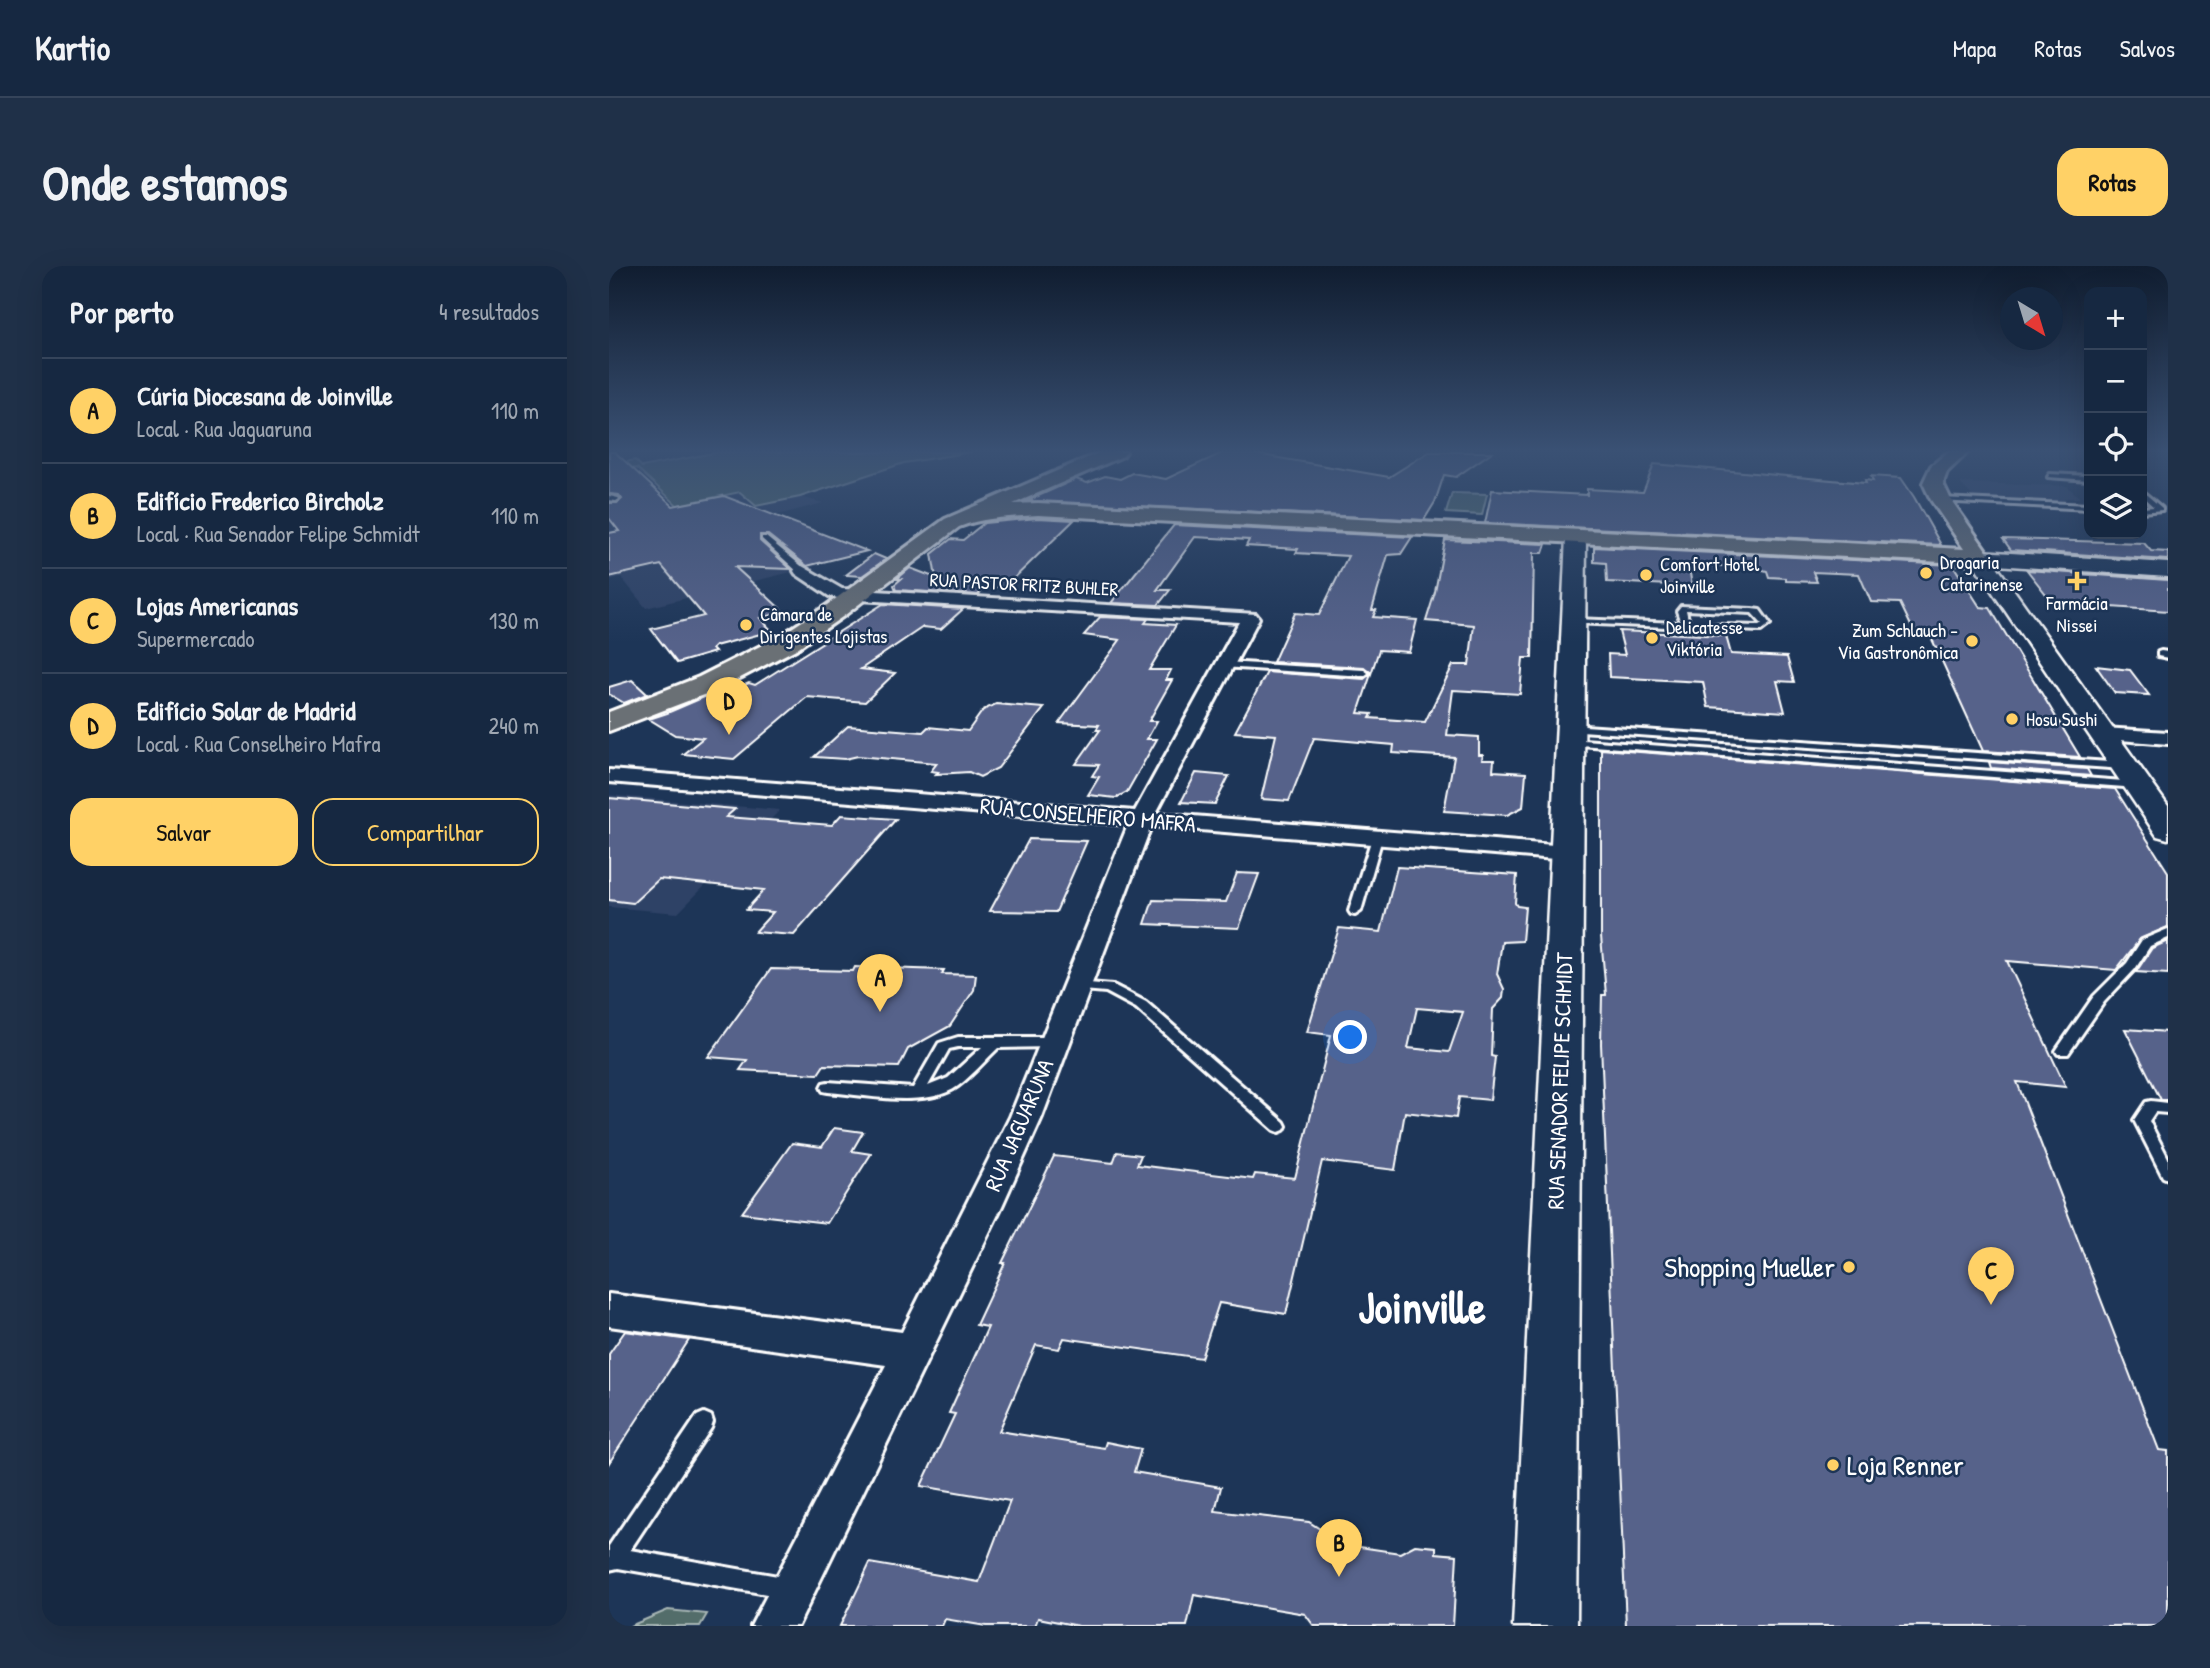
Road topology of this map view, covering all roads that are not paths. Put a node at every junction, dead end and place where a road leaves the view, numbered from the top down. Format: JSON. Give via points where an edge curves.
{"nodes":[{"id":1,"x":1162,"y":515,"type":"edge"},
{"id":2,"x":1952,"y":515,"type":"edge"},
{"id":3,"x":968,"y":516,"type":"edge"},
{"id":4,"x":1576,"y":537,"type":"junction"},
{"id":5,"x":764,"y":538,"type":"dead end"},
{"id":6,"x":1980,"y":557,"type":"junction"},
{"id":7,"x":2168,"y":570,"type":"edge"},
{"id":8,"x":802,"y":571,"type":"joint"},
{"id":9,"x":856,"y":595,"type":"junction"},
{"id":10,"x":1250,"y":618,"type":"joint"},
{"id":11,"x":1573,"y":621,"type":"junction"},
{"id":12,"x":1686,"y":626,"type":"junction"},
{"id":13,"x":1225,"y":666,"type":"junction"},
{"id":14,"x":1364,"y":673,"type":"dead end"},
{"id":15,"x":609,"y":722,"type":"edge"},
{"id":16,"x":2103,"y":734,"type":"junction"},
{"id":17,"x":1570,"y":735,"type":"junction"},
{"id":18,"x":2168,"y":738,"type":"edge"},
{"id":19,"x":1828,"y":746,"type":"junction"},
{"id":20,"x":1835,"y":764,"type":"junction"},
{"id":21,"x":2131,"y":775,"type":"junction"},
{"id":22,"x":609,"y":776,"type":"edge"},
{"id":23,"x":1142,"y":819,"type":"junction"},
{"id":24,"x":2168,"y":829,"type":"edge"},
{"id":25,"x":1377,"y":838,"type":"junction"},
{"id":26,"x":1567,"y":853,"type":"junction"},
{"id":27,"x":1355,"y":911,"type":"dead end"},
{"id":28,"x":2168,"y":933,"type":"edge"},
{"id":29,"x":1076,"y":986,"type":"junction"},
{"id":30,"x":1054,"y":1041,"type":"junction"},
{"id":31,"x":995,"y":1043,"type":"junction"},
{"id":32,"x":2063,"y":1051,"type":"dead end"},
{"id":33,"x":828,"y":1087,"type":"dead end"},
{"id":34,"x":917,"y":1094,"type":"junction"},
{"id":35,"x":2168,"y":1108,"type":"edge"},
{"id":36,"x":1279,"y":1126,"type":"dead end"},
{"id":37,"x":2168,"y":1172,"type":"edge"},
{"id":38,"x":609,"y":1310,"type":"edge"},
{"id":39,"x":913,"y":1351,"type":"junction"},
{"id":40,"x":704,"y":1422,"type":"dead end"},
{"id":41,"x":611,"y":1561,"type":"edge"},
{"id":42,"x":784,"y":1607,"type":"edge"},
{"id":43,"x":1545,"y":1626,"type":"edge"}],
"edges":[{"from":1,"to":4,"type":"main road"},
{"from":2,"to":6,"type":"main road"},
{"from":3,"to":9,"type":"main road","via":[[940,531]]},
{"from":4,"to":6,"type":"main road"},
{"from":4,"to":11,"type":"main road","name":"RUA SENADOR FELIPE SCHMIDT"},
{"from":5,"to":8,"type":"lane"},
{"from":6,"to":7,"type":"main road"},
{"from":6,"to":16,"type":"main road"},
{"from":8,"to":9,"type":"street","name":"RUA PASTOR FRITZ BUHLER","via":[[835,593]]},
{"from":9,"to":10,"type":"street","name":"RUA PASTOR FRITZ BUHLER"},
{"from":9,"to":15,"type":"main road","via":[[751,663]]},
{"from":10,"to":13,"type":"street","name":"RUA JAGUARUNA"},
{"from":11,"to":12,"type":"lane"},
{"from":11,"to":17,"type":"main road","name":"RUA SENADOR FELIPE SCHMIDT"},
{"from":12,"to":12,"type":"lane","via":[[1684,608],[1757,612],[1766,627]]},
{"from":13,"to":14,"type":"lane"},
{"from":13,"to":23,"type":"street","name":"RUA JAGUARUNA"},
{"from":16,"to":18,"type":"street"},
{"from":16,"to":21,"type":"main road"},
{"from":17,"to":19,"type":"lane"},
{"from":17,"to":20,"type":"lane"},
{"from":17,"to":26,"type":"main road","name":"RUA SENADOR FELIPE SCHMIDT"},
{"from":19,"to":20,"type":"lane"},
{"from":19,"to":21,"type":"lane"},
{"from":20,"to":21,"type":"lane"},
{"from":21,"to":24,"type":"main road"},
{"from":22,"to":23,"type":"street","name":"RUA CONSELHEIRO MAFRA"},
{"from":23,"to":25,"type":"street","name":"RUA CONSELHEIRO MAFRA"},
{"from":23,"to":29,"type":"street","name":"RUA JAGUARUNA"},
{"from":25,"to":26,"type":"street","name":"RUA CONSELHEIRO MAFRA"},
{"from":25,"to":27,"type":"lane"},
{"from":26,"to":43,"type":"main road","name":"RUA SENADOR FELIPE SCHMIDT"},
{"from":28,"to":32,"type":"lane","via":[[2146,943]]},
{"from":29,"to":30,"type":"street","name":"RUA JAGUARUNA"},
{"from":29,"to":36,"type":"lane","via":[[1108,988],[1142,1004]]},
{"from":30,"to":31,"type":"lane"},
{"from":30,"to":39,"type":"street","name":"RUA JAGUARUNA","via":[[997,1182]]},
{"from":31,"to":34,"type":"lane","via":[[953,1082]]},
{"from":31,"to":34,"type":"lane","via":[[944,1046]]},
{"from":33,"to":34,"type":"lane"},
{"from":35,"to":37,"type":"lane","via":[[2151,1106],[2141,1120]]},
{"from":38,"to":39,"type":"street"},
{"from":39,"to":42,"type":"street","name":"RUA JAGUARUNA"},
{"from":40,"to":41,"type":"lane"},
{"from":41,"to":42,"type":"lane"}]}
